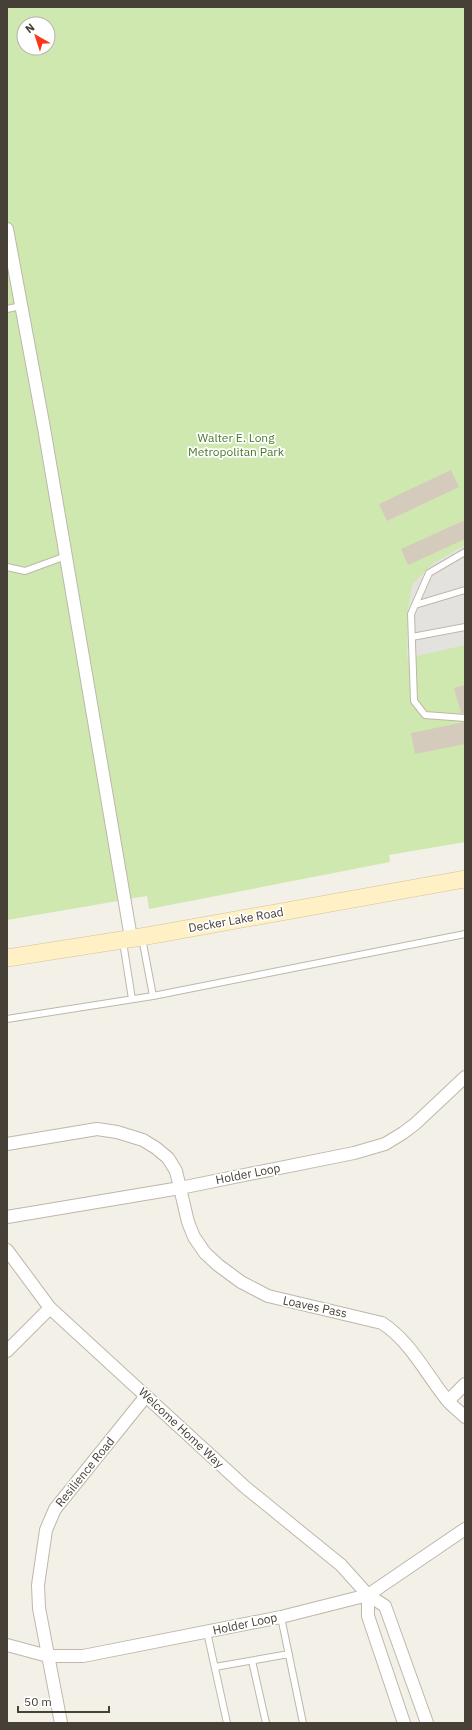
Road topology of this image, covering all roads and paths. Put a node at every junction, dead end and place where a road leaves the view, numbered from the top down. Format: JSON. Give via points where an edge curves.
{"nodes":[{"id":1,"x":7,"y":229,"type":"edge"},
{"id":2,"x":21,"y":306,"type":"junction"},
{"id":3,"x":7,"y":309,"type":"edge"},
{"id":4,"x":465,"y":552,"type":"edge"},
{"id":5,"x":66,"y":556,"type":"junction"},
{"id":6,"x":7,"y":567,"type":"edge"},
{"id":7,"x":465,"y":590,"type":"edge"},
{"id":8,"x":415,"y":605,"type":"junction"},
{"id":9,"x":465,"y":627,"type":"edge"},
{"id":10,"x":412,"y":637,"type":"junction"},
{"id":11,"x":465,"y":718,"type":"edge"},
{"id":12,"x":465,"y":879,"type":"edge"},
{"id":13,"x":465,"y":934,"type":"edge"},
{"id":14,"x":132,"y":938,"type":"junction"},
{"id":15,"x":7,"y":958,"type":"edge"},
{"id":16,"x":152,"y":996,"type":"junction"},
{"id":17,"x":132,"y":999,"type":"junction"},
{"id":18,"x":7,"y":1019,"type":"edge"},
{"id":19,"x":465,"y":1076,"type":"edge"},
{"id":20,"x":7,"y":1144,"type":"edge"},
{"id":21,"x":180,"y":1188,"type":"junction"},
{"id":22,"x":7,"y":1217,"type":"edge"},
{"id":23,"x":7,"y":1250,"type":"edge"},
{"id":24,"x":50,"y":1308,"type":"junction"},
{"id":25,"x":7,"y":1351,"type":"edge"},
{"id":26,"x":465,"y":1384,"type":"edge"},
{"id":27,"x":146,"y":1396,"type":"junction"},
{"id":28,"x":448,"y":1401,"type":"junction"},
{"id":29,"x":465,"y":1417,"type":"edge"},
{"id":30,"x":465,"y":1529,"type":"edge"},
{"id":31,"x":368,"y":1595,"type":"junction"},
{"id":32,"x":281,"y":1616,"type":"junction"},
{"id":33,"x":207,"y":1632,"type":"junction"},
{"id":34,"x":395,"y":1633,"type":"junction"},
{"id":35,"x":376,"y":1640,"type":"junction"},
{"id":36,"x":7,"y":1645,"type":"edge"},
{"id":37,"x":289,"y":1654,"type":"junction"},
{"id":38,"x":48,"y":1656,"type":"junction"},
{"id":39,"x":252,"y":1661,"type":"junction"},
{"id":40,"x":215,"y":1667,"type":"junction"},
{"id":41,"x":61,"y":1723,"type":"edge"},
{"id":42,"x":227,"y":1723,"type":"edge"},
{"id":43,"x":266,"y":1723,"type":"edge"},
{"id":44,"x":303,"y":1723,"type":"edge"},
{"id":45,"x":404,"y":1723,"type":"edge"},
{"id":46,"x":427,"y":1723,"type":"edge"}],
"edges":[{"from":1,"to":2,"type":"street"},
{"from":2,"to":3,"type":"lane"},
{"from":2,"to":5,"type":"street"},
{"from":4,"to":8,"type":"lane","via":[[429,573]]},
{"from":5,"to":6,"type":"lane","via":[[25,571]]},
{"from":5,"to":14,"type":"street"},
{"from":7,"to":8,"type":"lane"},
{"from":8,"to":10,"type":"lane","via":[[411,614]]},
{"from":9,"to":10,"type":"lane"},
{"from":10,"to":11,"type":"lane","via":[[414,701],[425,714]]},
{"from":12,"to":14,"type":"main road","name":"Decker Lake Road"},
{"from":13,"to":16,"type":"lane"},
{"from":14,"to":15,"type":"main road","name":"Decker Lake Road"},
{"from":14,"to":16,"type":"lane"},
{"from":14,"to":17,"type":"lane"},
{"from":16,"to":17,"type":"lane"},
{"from":17,"to":18,"type":"lane"},
{"from":19,"to":21,"type":"street","name":"Holder Loop","via":[[404,1134],[386,1144]]},
{"from":20,"to":21,"type":"street","name":"Loaves Pass","via":[[97,1129],[117,1132],[142,1140],[168,1158],[176,1171]]},
{"from":21,"to":22,"type":"street","name":"Holder Loop"},
{"from":21,"to":28,"type":"street","name":"Loaves Pass","via":[[194,1237],[204,1253],[218,1265],[241,1282],[268,1296],[382,1323],[392,1329],[417,1356]]},
{"from":23,"to":24,"type":"street","name":"Welcome Home Way"},
{"from":24,"to":25,"type":"street"},
{"from":24,"to":27,"type":"street","name":"Welcome Home Way"},
{"from":26,"to":28,"type":"street"},
{"from":27,"to":31,"type":"street","name":"Welcome Home Way","via":[[245,1487],[341,1565]]},
{"from":27,"to":38,"type":"street","name":"Resilience Road","via":[[55,1508],[46,1530],[38,1585],[39,1608]]},
{"from":28,"to":29,"type":"street","name":"Loaves Pass"},
{"from":30,"to":31,"type":"street","name":"Holder Loop"},
{"from":31,"to":32,"type":"street","name":"Holder Loop"},
{"from":31,"to":34,"type":"street","name":"Welcome Home Way","via":[[385,1606]]},
{"from":31,"to":35,"type":"street","via":[[368,1616]]},
{"from":32,"to":33,"type":"street","name":"Holder Loop"},
{"from":32,"to":37,"type":"lane"},
{"from":33,"to":38,"type":"street","name":"Holder Loop","via":[[83,1656]]},
{"from":33,"to":40,"type":"lane"},
{"from":34,"to":35,"type":"street"},
{"from":34,"to":46,"type":"street","name":"Welcome Home Way"},
{"from":35,"to":45,"type":"street"},
{"from":36,"to":38,"type":"street","name":"Holder Loop"},
{"from":37,"to":39,"type":"lane"},
{"from":37,"to":44,"type":"lane"},
{"from":38,"to":41,"type":"street","name":"Resilience Road"},
{"from":39,"to":40,"type":"lane"},
{"from":39,"to":43,"type":"lane"},
{"from":40,"to":42,"type":"lane"}]}
